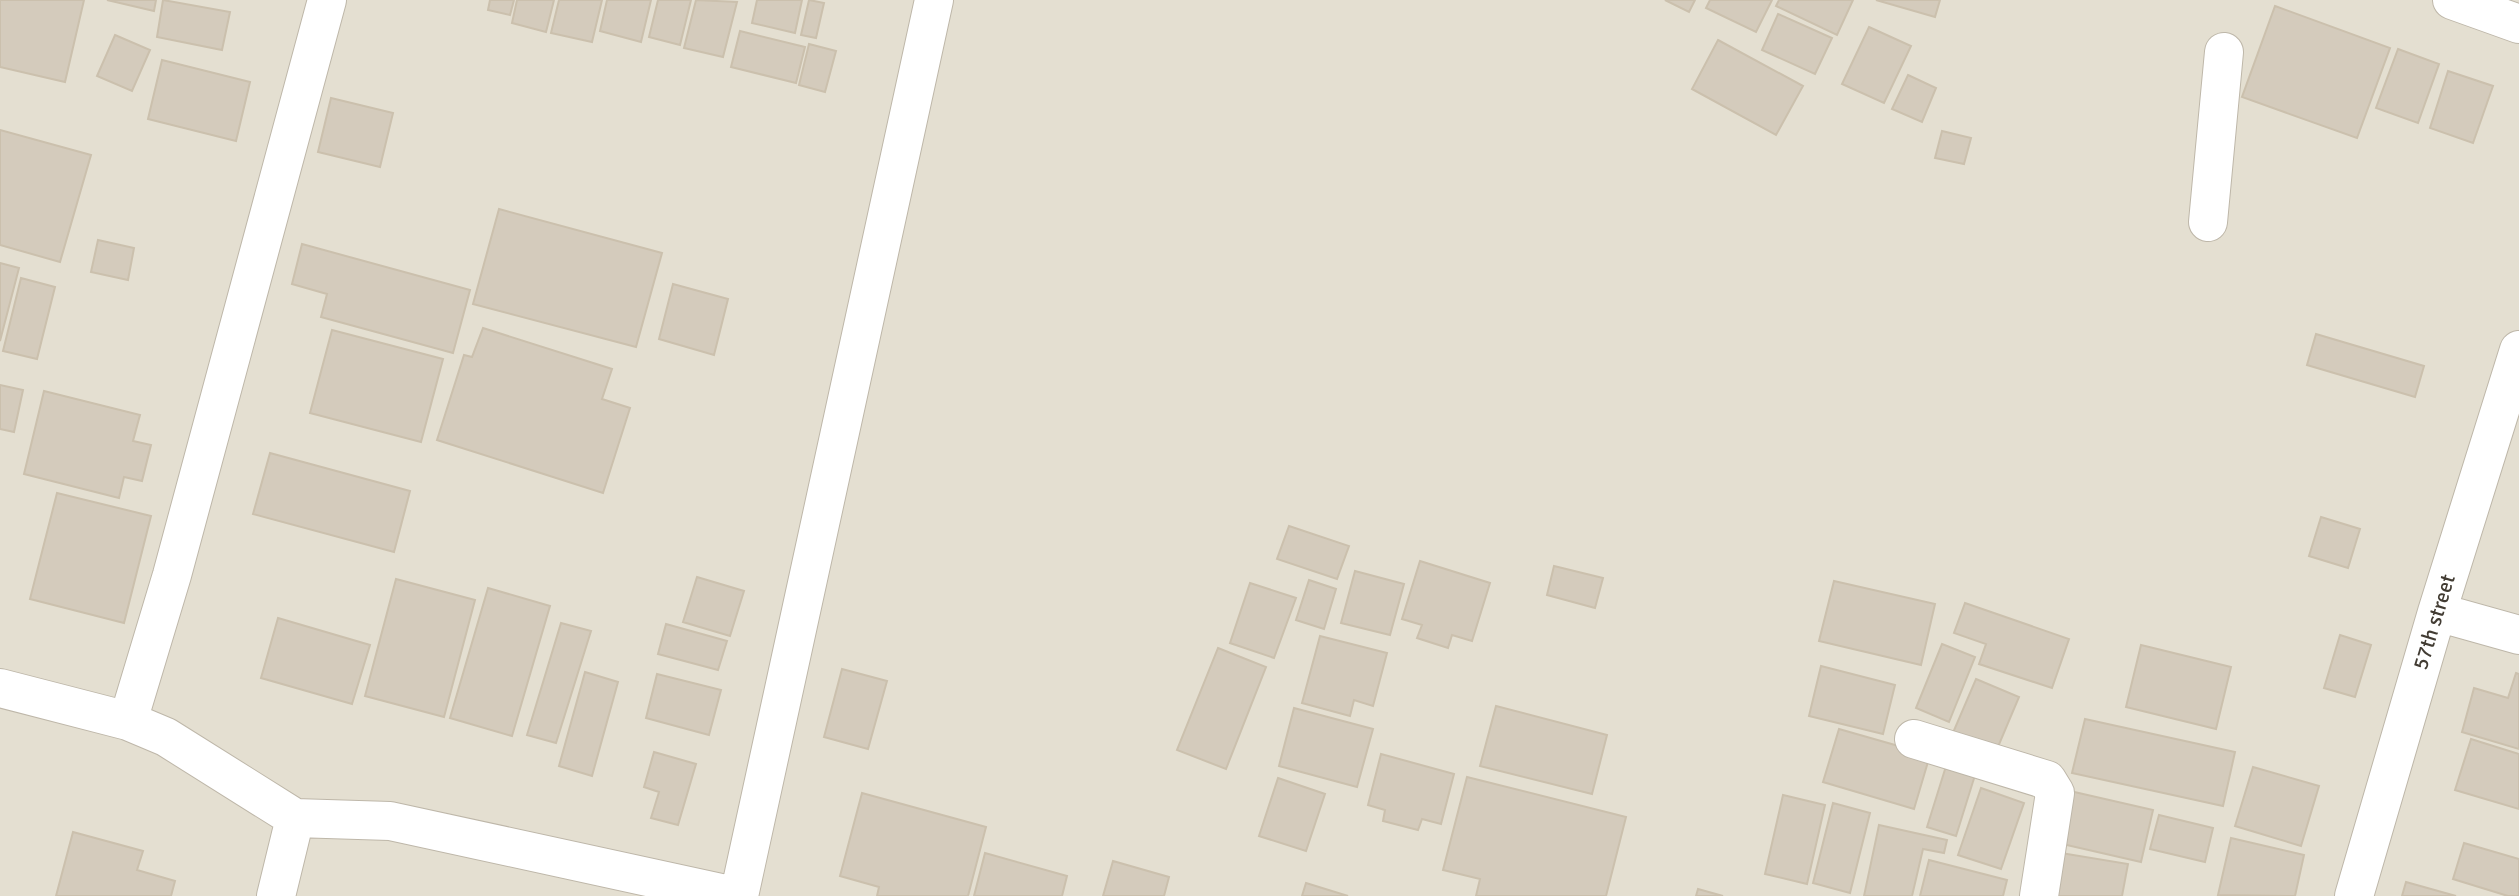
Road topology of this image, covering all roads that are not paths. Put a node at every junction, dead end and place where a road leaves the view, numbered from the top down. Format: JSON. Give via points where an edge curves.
{"nodes":[{"id":1,"x":327,"y":0,"type":"edge"},
{"id":2,"x":934,"y":0,"type":"edge"},
{"id":3,"x":2452,"y":0,"type":"edge"},
{"id":4,"x":2519,"y":24,"type":"edge"},
{"id":5,"x":2224,"y":52,"type":"dead end"},
{"id":6,"x":2208,"y":222,"type":"dead end"},
{"id":7,"x":2519,"y":350,"type":"edge"},
{"id":8,"x":2437,"y":612,"type":"junction"},
{"id":9,"x":2519,"y":635,"type":"edge"},
{"id":10,"x":0,"y":688,"type":"edge"},
{"id":11,"x":128,"y":721,"type":"junction"},
{"id":12,"x":1914,"y":739,"type":"dead end"},
{"id":13,"x":295,"y":817,"type":"junction"},
{"id":14,"x":276,"y":896,"type":"edge"},
{"id":15,"x":737,"y":896,"type":"edge"},
{"id":16,"x":2039,"y":896,"type":"edge"},
{"id":17,"x":2354,"y":896,"type":"edge"}],
"edges":[{"from":1,"to":11,"type":"street","via":[[172,575]]},
{"from":2,"to":15,"type":"street"},
{"from":3,"to":4,"type":"street"},
{"from":5,"to":6,"type":"street"},
{"from":7,"to":8,"type":"street","name":"57th street"},
{"from":8,"to":9,"type":"street"},
{"from":8,"to":17,"type":"street","name":"57th street"},
{"from":10,"to":11,"type":"street"},
{"from":11,"to":13,"type":"street","via":[[166,737]]},
{"from":12,"to":16,"type":"street","via":[[2047,780],[2055,793]]},
{"from":13,"to":14,"type":"street"},
{"from":13,"to":15,"type":"street","via":[[390,821]]}]}
